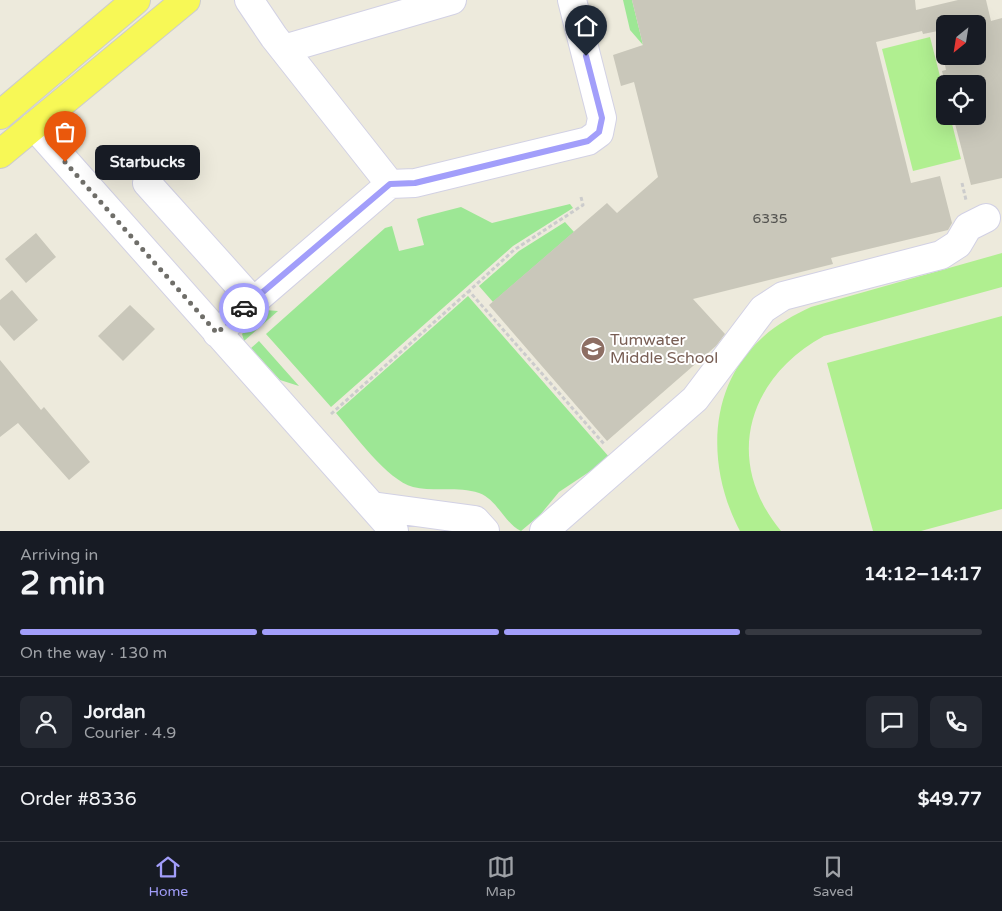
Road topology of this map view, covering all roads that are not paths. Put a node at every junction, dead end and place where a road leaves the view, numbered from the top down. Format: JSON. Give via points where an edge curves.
{"nodes":[{"id":1,"x":136,"y":0,"type":"edge"},
{"id":2,"x":186,"y":0,"type":"edge"},
{"id":3,"x":249,"y":0,"type":"edge"},
{"id":4,"x":452,"y":0,"type":"edge"},
{"id":5,"x":572,"y":0,"type":"edge"},
{"id":6,"x":284,"y":50,"type":"junction"},
{"id":7,"x":0,"y":115,"type":"edge"},
{"id":8,"x":34,"y":126,"type":"junction"},
{"id":9,"x":0,"y":154,"type":"edge"},
{"id":10,"x":147,"y":182,"type":"dead end"},
{"id":11,"x":390,"y":184,"type":"junction"},
{"id":12,"x":986,"y":218,"type":"dead end"},
{"id":13,"x":252,"y":301,"type":"junction"},
{"id":14,"x":217,"y":333,"type":"junction"},
{"id":15,"x":372,"y":506,"type":"junction"},
{"id":16,"x":394,"y":531,"type":"edge"},
{"id":17,"x":485,"y":531,"type":"edge"},
{"id":18,"x":544,"y":531,"type":"edge"}],
"edges":[{"from":1,"to":7,"type":"main road"},
{"from":2,"to":8,"type":"main road"},
{"from":3,"to":6,"type":"lane"},
{"from":4,"to":6,"type":"lane"},
{"from":5,"to":11,"type":"lane","via":[[602,118],[599,132],[588,141],[415,183]]},
{"from":6,"to":11,"type":"lane"},
{"from":8,"to":9,"type":"main road"},
{"from":8,"to":14,"type":"lane"},
{"from":10,"to":13,"type":"lane"},
{"from":11,"to":13,"type":"lane"},
{"from":12,"to":18,"type":"lane","via":[[968,227],[958,244],[941,255],[783,296],[763,309],[695,399]]},
{"from":13,"to":14,"type":"lane"},
{"from":14,"to":15,"type":"lane"},
{"from":15,"to":16,"type":"lane"},
{"from":15,"to":17,"type":"lane","via":[[475,520]]}]}
